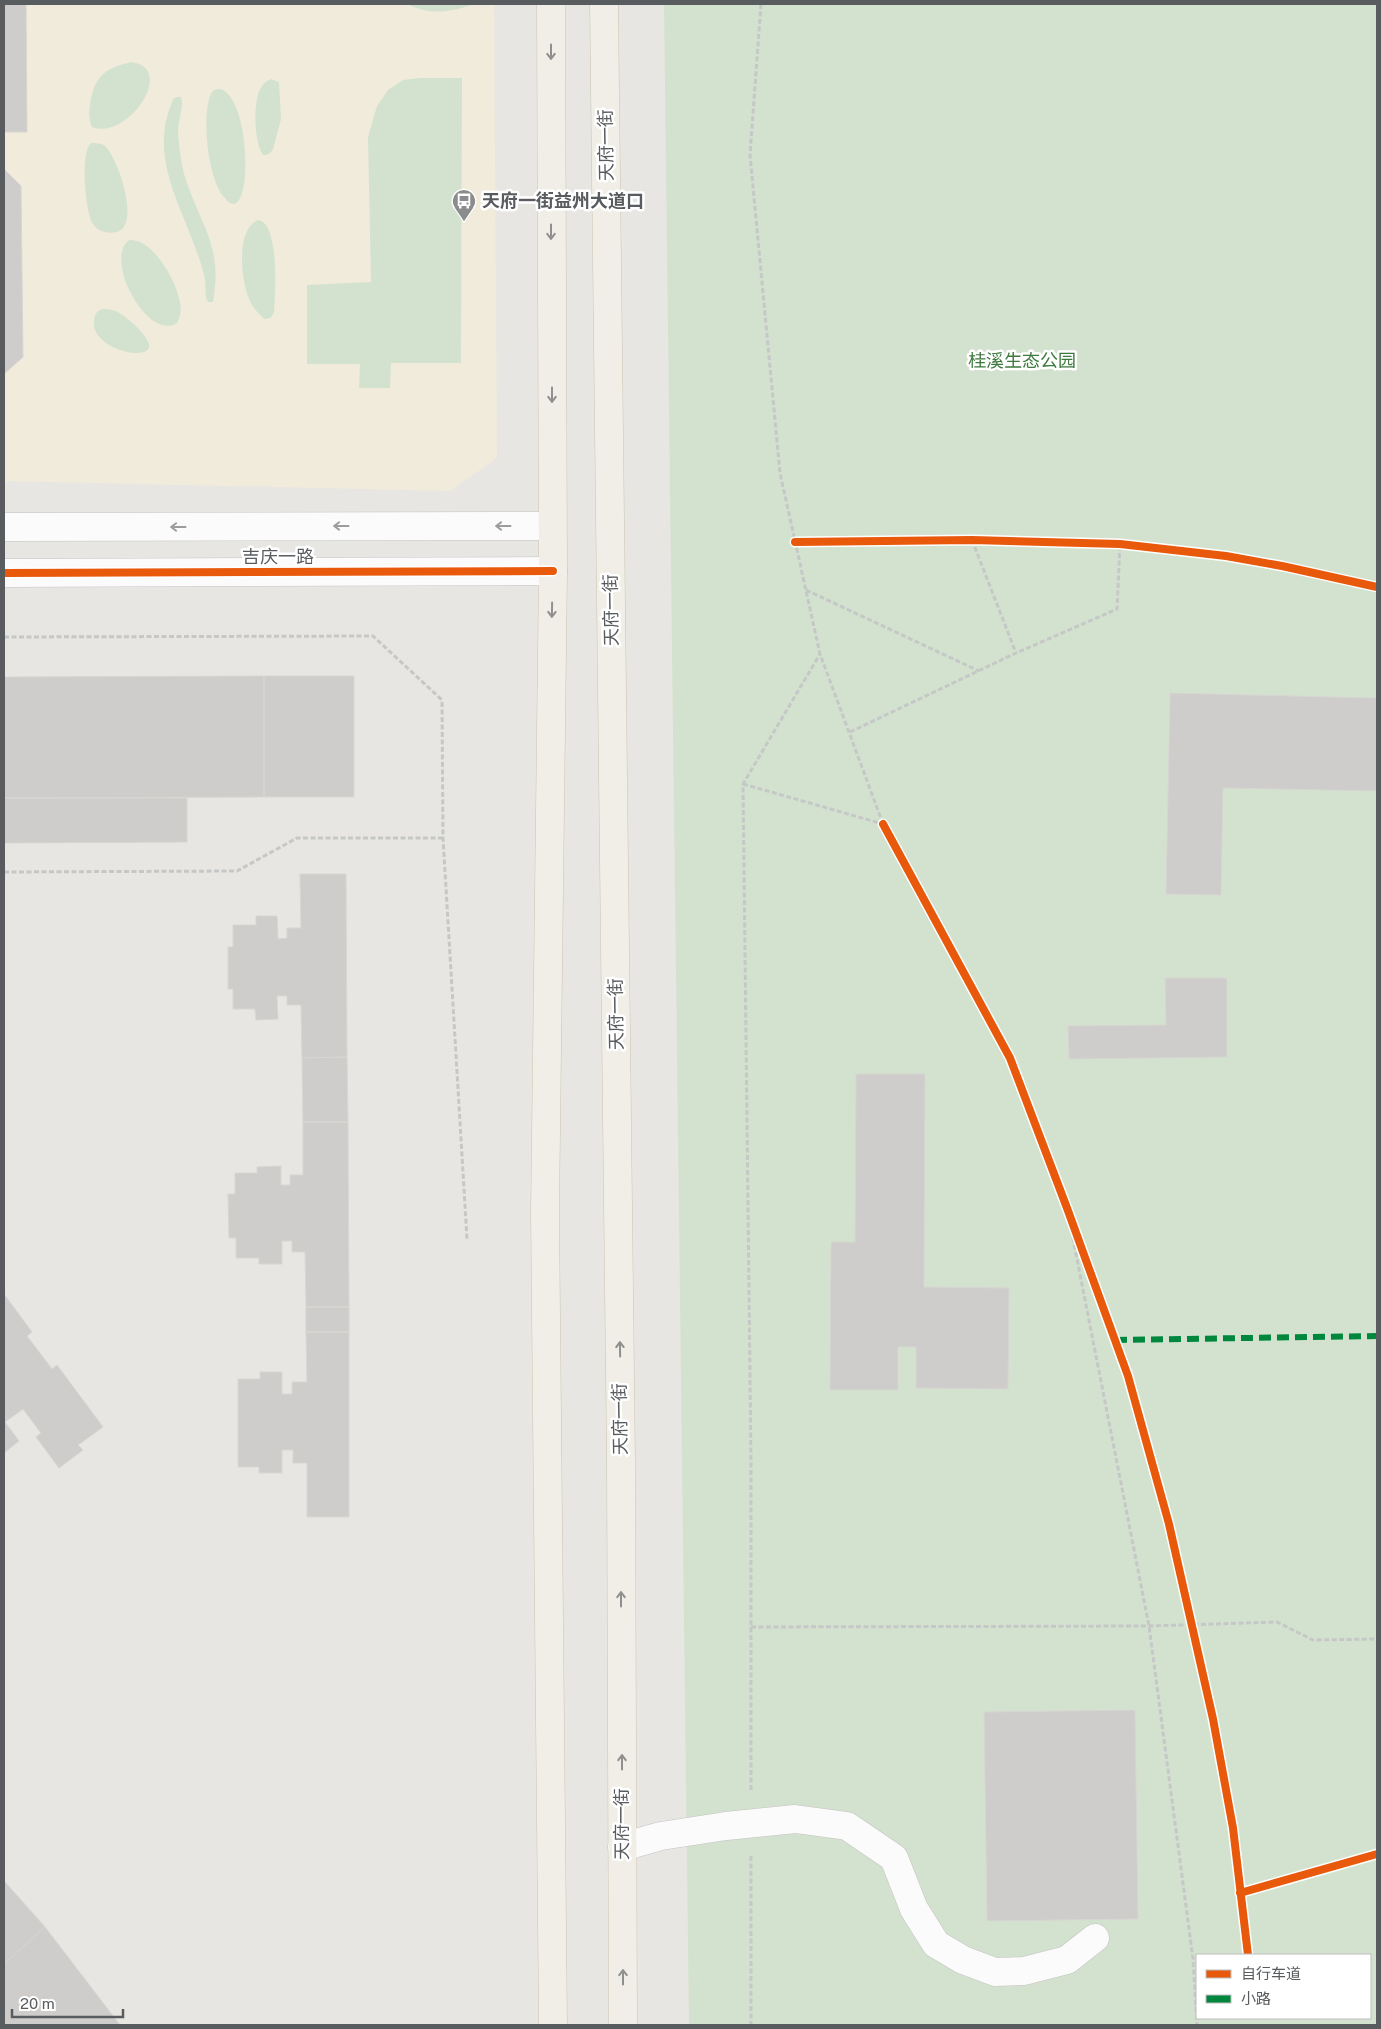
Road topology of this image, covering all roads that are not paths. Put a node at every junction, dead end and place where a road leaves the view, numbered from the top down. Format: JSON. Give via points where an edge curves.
{"nodes":[{"id":1,"x":551,"y":4,"type":"edge"},
{"id":2,"x":604,"y":4,"type":"edge"},
{"id":3,"x":552,"y":526,"type":"junction"},
{"id":4,"x":4,"y":527,"type":"edge"},
{"id":5,"x":553,"y":571,"type":"junction"},
{"id":6,"x":4,"y":573,"type":"edge"},
{"id":7,"x":622,"y":1847,"type":"junction"},
{"id":8,"x":1095,"y":1938,"type":"dead end"},
{"id":9,"x":554,"y":2025,"type":"edge"},
{"id":10,"x":623,"y":2025,"type":"edge"}],
"edges":[{"from":1,"to":3,"type":"main road","one_way":true},
{"from":7,"to":2,"type":"main road","name":"天府一街","one_way":true,"via":[[621,1442]]},
{"from":3,"to":4,"type":"street","name":"吉庆一路","one_way":true},
{"from":3,"to":5,"type":"main road"},
{"from":5,"to":6,"type":"street","name":"吉庆一路"},
{"from":5,"to":9,"type":"main road","one_way":true,"via":[[545,1213]]},
{"from":7,"to":8,"type":"street","via":[[661,1836],[795,1819],[847,1826],[894,1858],[914,1909],[936,1944],[963,1960],[995,1972],[1024,1971],[1067,1960]]},
{"from":10,"to":7,"type":"main road","name":"天府一街","one_way":true}]}
